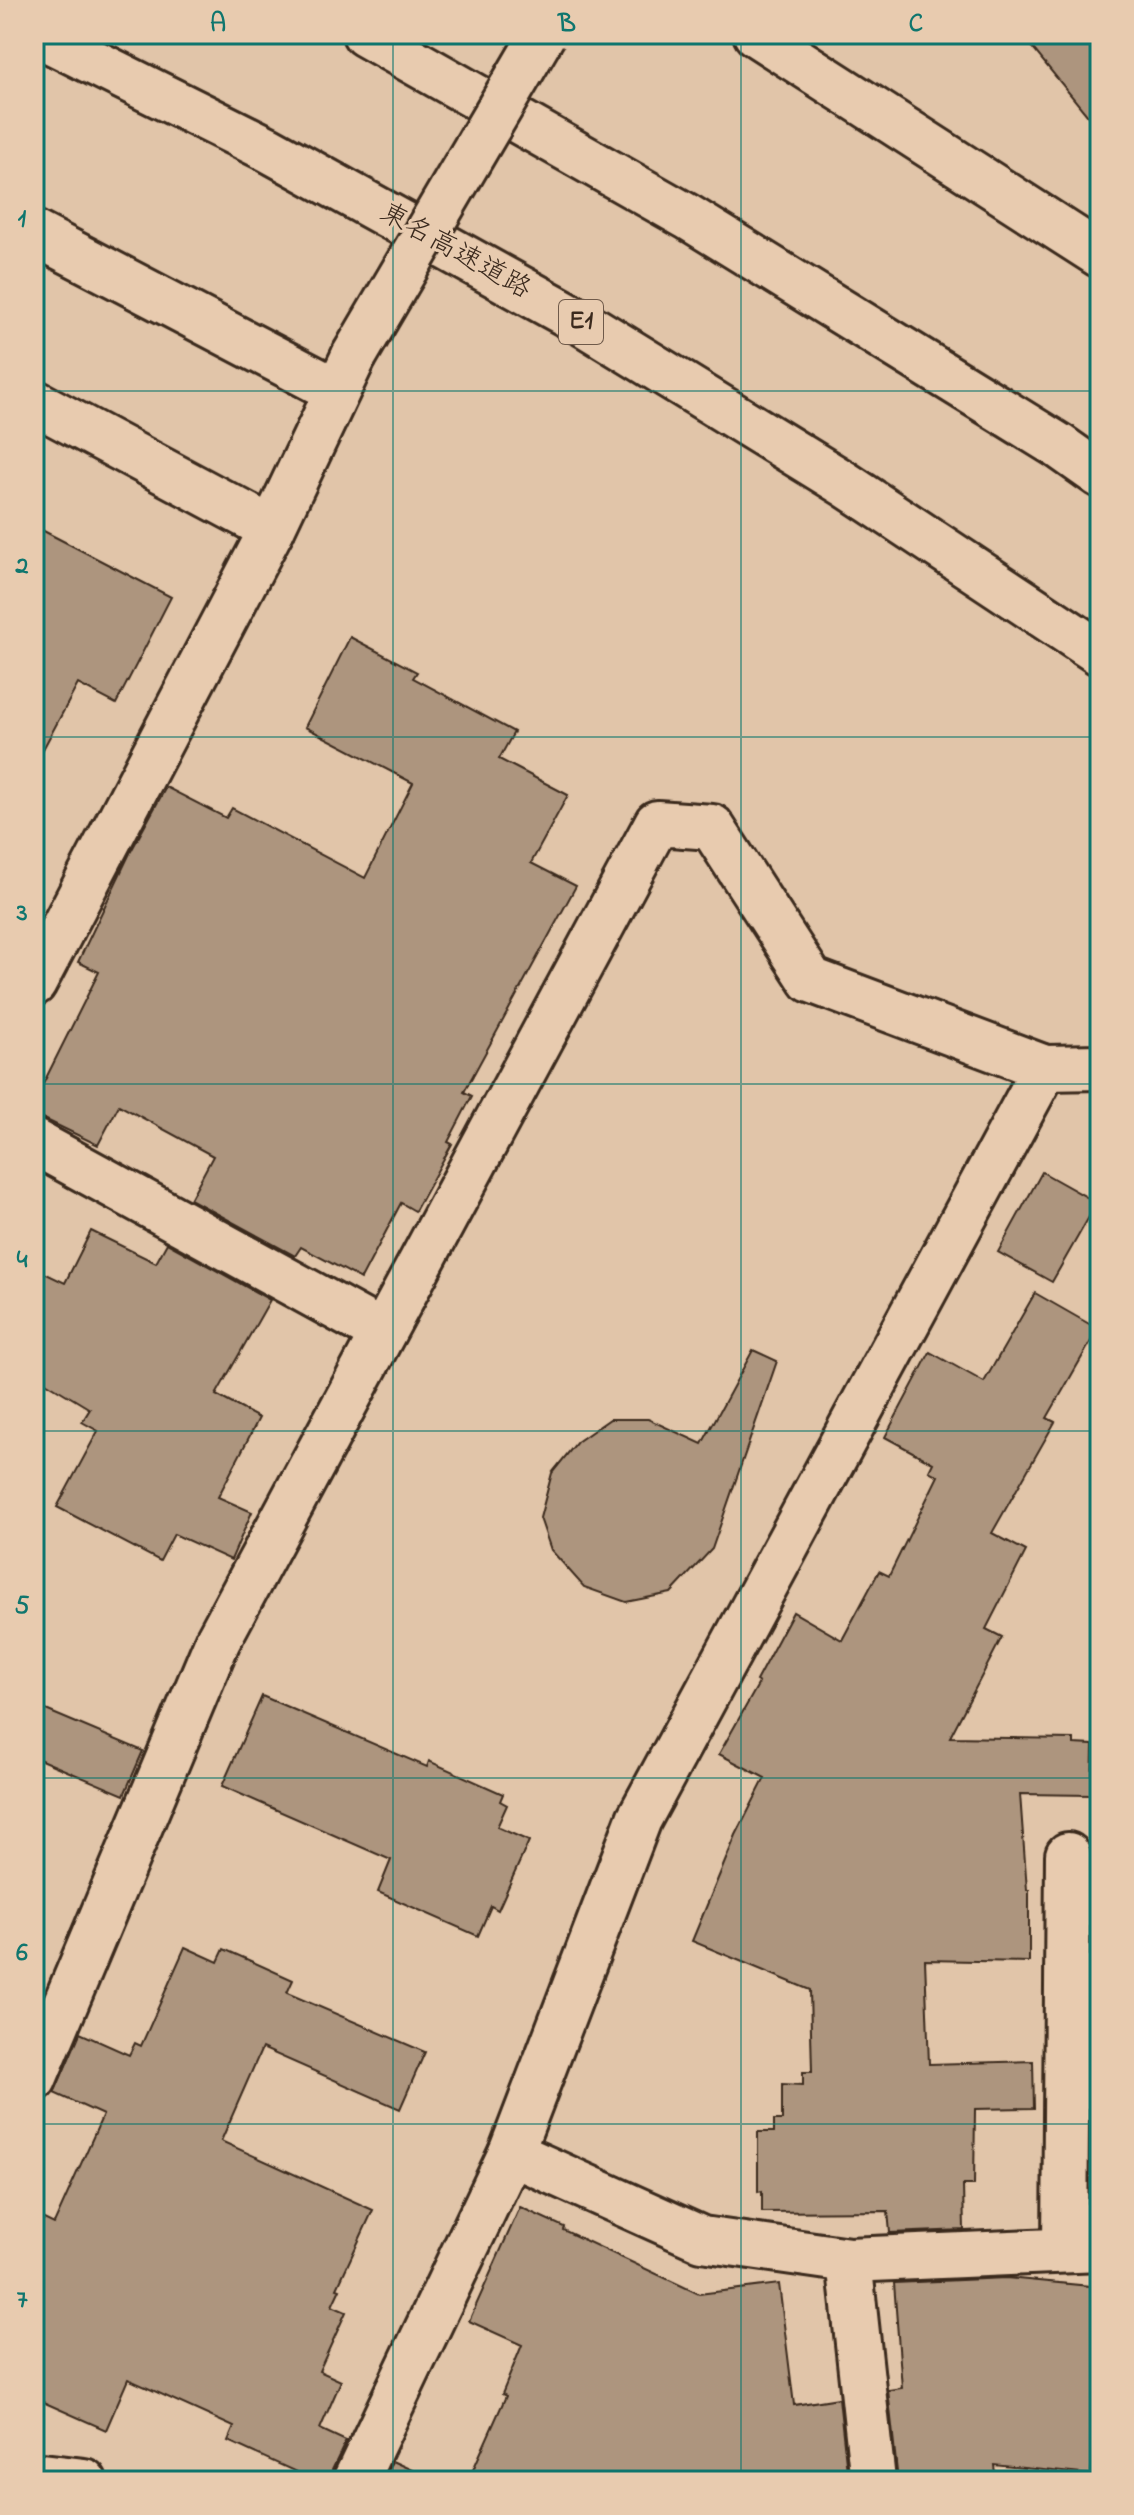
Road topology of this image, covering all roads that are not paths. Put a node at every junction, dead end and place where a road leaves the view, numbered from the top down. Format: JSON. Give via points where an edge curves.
{"nodes":[{"id":1,"x":37,"y":34,"type":"edge"},
{"id":2,"x":365,"y":34,"type":"edge"},
{"id":3,"x":543,"y":34,"type":"edge"},
{"id":4,"x":756,"y":34,"type":"edge"},
{"id":5,"x":34,"y":233,"type":"edge"},
{"id":6,"x":1100,"y":255,"type":"edge"},
{"id":7,"x":345,"y":373,"type":"junction"},
{"id":8,"x":34,"y":402,"type":"edge"},
{"id":9,"x":1100,"y":475,"type":"edge"},
{"id":10,"x":272,"y":529,"type":"junction"},
{"id":11,"x":1100,"y":653,"type":"edge"},
{"id":12,"x":34,"y":983,"type":"edge"},
{"id":13,"x":1100,"y":1067,"type":"edge"},
{"id":14,"x":1045,"y":1068,"type":"junction"},
{"id":15,"x":34,"y":1142,"type":"edge"},
{"id":16,"x":381,"y":1332,"type":"junction"},
{"id":17,"x":1068,"y":1855,"type":"dead end"},
{"id":18,"x":34,"y":2079,"type":"edge"},
{"id":19,"x":511,"y":2153,"type":"junction"},
{"id":20,"x":1083,"y":2249,"type":"edge"},
{"id":21,"x":849,"y":2260,"type":"junction"},
{"id":22,"x":34,"y":2475,"type":"edge"},
{"id":23,"x":84,"y":2481,"type":"edge"},
{"id":24,"x":355,"y":2481,"type":"edge"},
{"id":25,"x":873,"y":2481,"type":"edge"}],
"edges":[{"from":1,"to":11,"type":"main road","name":"東名高速道路","number":"E1","via":[[268,149],[583,323],[845,484]]},
{"from":2,"to":9,"type":"main road","via":[[688,217]]},
{"from":3,"to":7,"type":"main road","bridge":true},
{"from":4,"to":6,"type":"main road"},
{"from":5,"to":7,"type":"main road"},
{"from":7,"to":10,"type":"main road"},
{"from":8,"to":10,"type":"main road"},
{"from":10,"to":12,"type":"main road"},
{"from":13,"to":14,"type":"main road"},
{"from":14,"to":16,"type":"main road","via":[[811,980],[712,827],[657,823]]},
{"from":14,"to":19,"type":"main road","via":[[639,1819]]},
{"from":15,"to":16,"type":"main road"},
{"from":16,"to":18,"type":"main road","via":[[218,1640]]},
{"from":17,"to":20,"type":"main road"},
{"from":19,"to":21,"type":"main road","via":[[702,2239]]},
{"from":19,"to":24,"type":"main road"},
{"from":20,"to":21,"type":"main road"},
{"from":21,"to":25,"type":"main road"},
{"from":22,"to":23,"type":"main road"}]}
